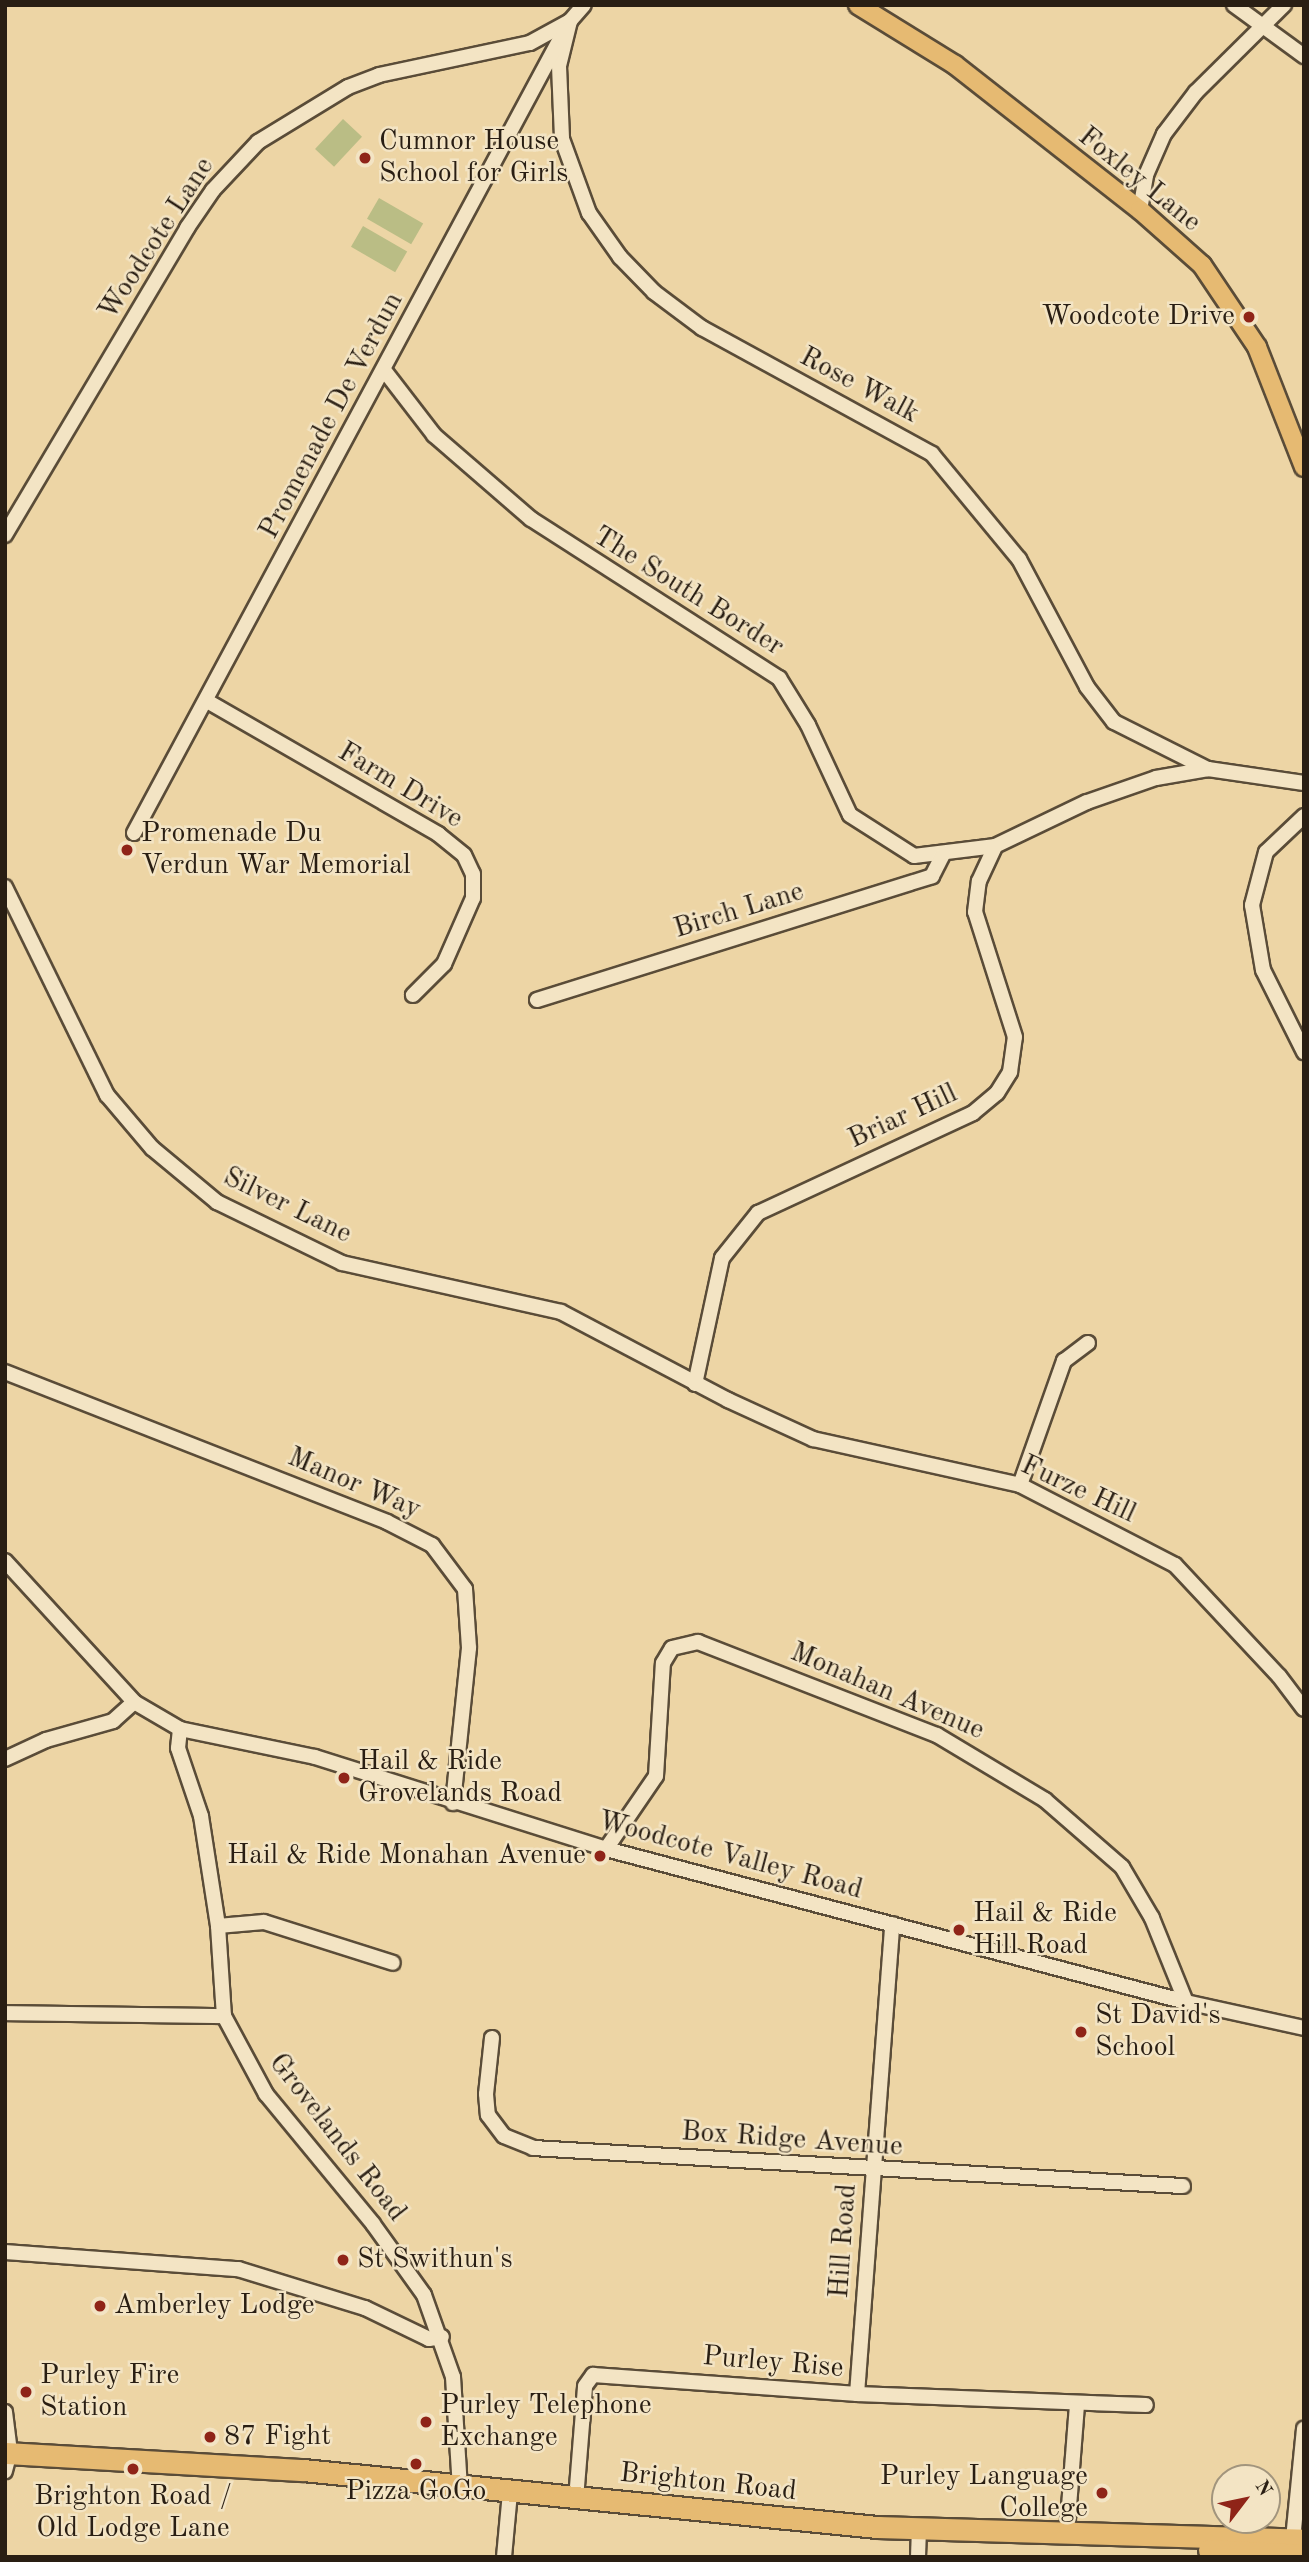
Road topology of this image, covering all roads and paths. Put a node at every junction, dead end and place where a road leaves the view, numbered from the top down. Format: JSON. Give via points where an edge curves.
{"nodes":[{"id":1,"x":584,"y":5,"type":"edge"},
{"id":2,"x":858,"y":5,"type":"edge"},
{"id":3,"x":1234,"y":5,"type":"edge"},
{"id":4,"x":1284,"y":5,"type":"edge"},
{"id":5,"x":570,"y":21,"type":"junction"},
{"id":6,"x":1263,"y":24,"type":"junction"},
{"id":7,"x":1304,"y":56,"type":"edge"},
{"id":8,"x":1140,"y":210,"type":"junction"},
{"id":9,"x":384,"y":370,"type":"junction"},
{"id":10,"x":1304,"y":467,"type":"edge"},
{"id":11,"x":5,"y":535,"type":"edge"},
{"id":12,"x":208,"y":701,"type":"junction"},
{"id":13,"x":1208,"y":769,"type":"junction"},
{"id":14,"x":1304,"y":783,"type":"edge"},
{"id":15,"x":1304,"y":816,"type":"edge"},
{"id":16,"x":134,"y":833,"type":"dead end"},
{"id":17,"x":995,"y":846,"type":"junction"},
{"id":18,"x":943,"y":853,"type":"junction"},
{"id":19,"x":5,"y":887,"type":"edge"},
{"id":20,"x":413,"y":995,"type":"dead end"},
{"id":21,"x":537,"y":1000,"type":"dead end"},
{"id":22,"x":1304,"y":1052,"type":"edge"},
{"id":23,"x":1088,"y":1343,"type":"dead end"},
{"id":24,"x":5,"y":1372,"type":"edge"},
{"id":25,"x":695,"y":1384,"type":"junction"},
{"id":26,"x":1020,"y":1485,"type":"junction"},
{"id":27,"x":5,"y":1561,"type":"edge"},
{"id":28,"x":134,"y":1702,"type":"junction"},
{"id":29,"x":1304,"y":1709,"type":"edge"},
{"id":30,"x":180,"y":1729,"type":"junction"},
{"id":31,"x":5,"y":1759,"type":"edge"},
{"id":32,"x":453,"y":1803,"type":"junction"},
{"id":33,"x":606,"y":1849,"type":"junction"},
{"id":34,"x":892,"y":1924,"type":"junction"},
{"id":35,"x":218,"y":1926,"type":"junction"},
{"id":36,"x":393,"y":1963,"type":"dead end"},
{"id":37,"x":1186,"y":2002,"type":"junction"},
{"id":38,"x":5,"y":2013,"type":"edge"},
{"id":39,"x":224,"y":2016,"type":"junction"},
{"id":40,"x":1304,"y":2028,"type":"edge"},
{"id":41,"x":492,"y":2038,"type":"dead end"},
{"id":42,"x":874,"y":2171,"type":"junction"},
{"id":43,"x":1183,"y":2186,"type":"dead end"},
{"id":44,"x":5,"y":2252,"type":"edge"},
{"id":45,"x":442,"y":2337,"type":"junction"},
{"id":46,"x":857,"y":2394,"type":"junction"},
{"id":47,"x":1077,"y":2404,"type":"junction"},
{"id":48,"x":1146,"y":2404,"type":"dead end"},
{"id":49,"x":5,"y":2412,"type":"edge"},
{"id":50,"x":1304,"y":2429,"type":"edge"},
{"id":51,"x":6,"y":2448,"type":"edge"},
{"id":52,"x":460,"y":2488,"type":"junction"},
{"id":53,"x":510,"y":2492,"type":"junction"},
{"id":54,"x":576,"y":2499,"type":"junction"},
{"id":55,"x":919,"y":2529,"type":"junction"},
{"id":56,"x":1068,"y":2532,"type":"junction"},
{"id":57,"x":1030,"y":2535,"type":"junction"},
{"id":58,"x":1300,"y":2544,"type":"edge"},
{"id":59,"x":504,"y":2557,"type":"edge"},
{"id":60,"x":918,"y":2557,"type":"edge"}],
"edges":[{"from":1,"to":5,"type":"street","name":"Woodcote Lane"},
{"from":2,"to":8,"type":"main road","name":"Foxley Lane","via":[[955,65]]},
{"from":3,"to":6,"type":"street"},
{"from":4,"to":6,"type":"street"},
{"from":5,"to":9,"type":"street","name":"Promenade De Verdun"},
{"from":5,"to":11,"type":"street","name":"Woodcote Lane","via":[[536,40],[493,54],[358,83],[258,142],[213,190],[187,228]]},
{"from":5,"to":13,"type":"street","name":"Rose Walk","via":[[559,66],[562,139],[589,213],[620,257],[680,313],[733,348],[932,454],[1018,559],[1087,687],[1114,722]]},
{"from":6,"to":7,"type":"street"},
{"from":6,"to":8,"type":"street","via":[[1196,92],[1164,134],[1146,174]]},
{"from":8,"to":10,"type":"main road","name":"Foxley Lane","via":[[1202,265],[1256,347]]},
{"from":9,"to":12,"type":"street","name":"Promenade De Verdun"},
{"from":9,"to":18,"type":"street","name":"The South Border","via":[[434,435],[531,519],[779,678],[808,724],[850,815],[914,856]]},
{"from":12,"to":16,"type":"street","name":"Promenade De Verdun"},
{"from":12,"to":20,"type":"street","name":"Farm Drive","via":[[438,834],[464,855],[473,874],[472,898],[444,964]]},
{"from":13,"to":14,"type":"street","name":"The South Border"},
{"from":13,"to":17,"type":"street","name":"The South Border","via":[[1156,778],[1087,802]]},
{"from":15,"to":22,"type":"street","via":[[1266,852],[1252,905],[1264,970]]},
{"from":17,"to":18,"type":"street","name":"The South Border"},
{"from":17,"to":25,"type":"street","name":"Briar Hill","via":[[979,881],[975,912],[1015,1037],[1010,1072],[997,1093],[973,1113],[758,1213],[722,1258]]},
{"from":18,"to":21,"type":"street","name":"Birch Lane","via":[[932,876]]},
{"from":19,"to":25,"type":"street","name":"Silver Lane","via":[[107,1095],[152,1148],[194,1186],[252,1222],[342,1263],[561,1312]]},
{"from":23,"to":26,"type":"street","via":[[1064,1361]]},
{"from":24,"to":32,"type":"street","name":"Manor Way","via":[[387,1522],[432,1545],[465,1589],[470,1648]]},
{"from":25,"to":26,"type":"street","name":"Furze Hill","via":[[813,1439]]},
{"from":26,"to":29,"type":"street","name":"Furze Hill","via":[[1175,1565]]},
{"from":27,"to":28,"type":"street","name":"Woodcote Valley Road"},
{"from":28,"to":30,"type":"street","name":"Woodcote Valley Road"},
{"from":28,"to":31,"type":"street","via":[[113,1721],[46,1740]]},
{"from":30,"to":32,"type":"street","name":"Woodcote Valley Road","via":[[315,1758]]},
{"from":30,"to":35,"type":"street","name":"Grovelands Road","via":[[177,1748],[201,1816]]},
{"from":32,"to":33,"type":"street","name":"Woodcote Valley Road"},
{"from":33,"to":34,"type":"street","name":"Woodcote Valley Road"},
{"from":33,"to":37,"type":"street","name":"Monahan Avenue","via":[[650,1791],[656,1776],[663,1663],[672,1648],[698,1642],[937,1735],[1045,1800],[1122,1867],[1152,1918]]},
{"from":34,"to":37,"type":"street","name":"Woodcote Valley Road"},
{"from":34,"to":42,"type":"street","name":"Hill Road"},
{"from":35,"to":36,"type":"street","via":[[264,1922]]},
{"from":35,"to":39,"type":"street","name":"Grovelands Road"},
{"from":37,"to":40,"type":"street","name":"Woodcote Valley Road"},
{"from":38,"to":39,"type":"street"},
{"from":39,"to":45,"type":"street","name":"Grovelands Road","via":[[266,2094],[413,2277]]},
{"from":41,"to":42,"type":"street","name":"Box Ridge Avenue","via":[[488,2115],[503,2136],[522,2146]]},
{"from":42,"to":43,"type":"street","name":"Box Ridge Avenue"},
{"from":42,"to":46,"type":"street","name":"Hill Road"},
{"from":44,"to":45,"type":"street","via":[[238,2269],[365,2308],[429,2339]]},
{"from":45,"to":52,"type":"street","name":"Grovelands Road","via":[[457,2399]]},
{"from":46,"to":47,"type":"street","name":"Purley Rise"},
{"from":46,"to":54,"type":"street","name":"Purley Rise","via":[[593,2375],[585,2386]]},
{"from":47,"to":48,"type":"street","name":"Purley Rise"},
{"from":47,"to":56,"type":"street"},
{"from":49,"to":51,"type":"street"},
{"from":50,"to":58,"type":"street"},
{"from":51,"to":52,"type":"highway","name":"Brighton Road","via":[[303,2470]]},
{"from":52,"to":53,"type":"highway","name":"Brighton Road"},
{"from":53,"to":54,"type":"highway","name":"Brighton Road"},
{"from":53,"to":59,"type":"street"},
{"from":54,"to":55,"type":"highway","name":"Brighton Road"},
{"from":55,"to":57,"type":"highway","name":"Brighton Road"},
{"from":55,"to":60,"type":"street"},
{"from":56,"to":57,"type":"highway","name":"Brighton Road"},
{"from":56,"to":58,"type":"highway","name":"Brighton Road"},
{"from":57,"to":58,"type":"highway","name":"Brighton Road","via":[[1051,2544]]}]}
